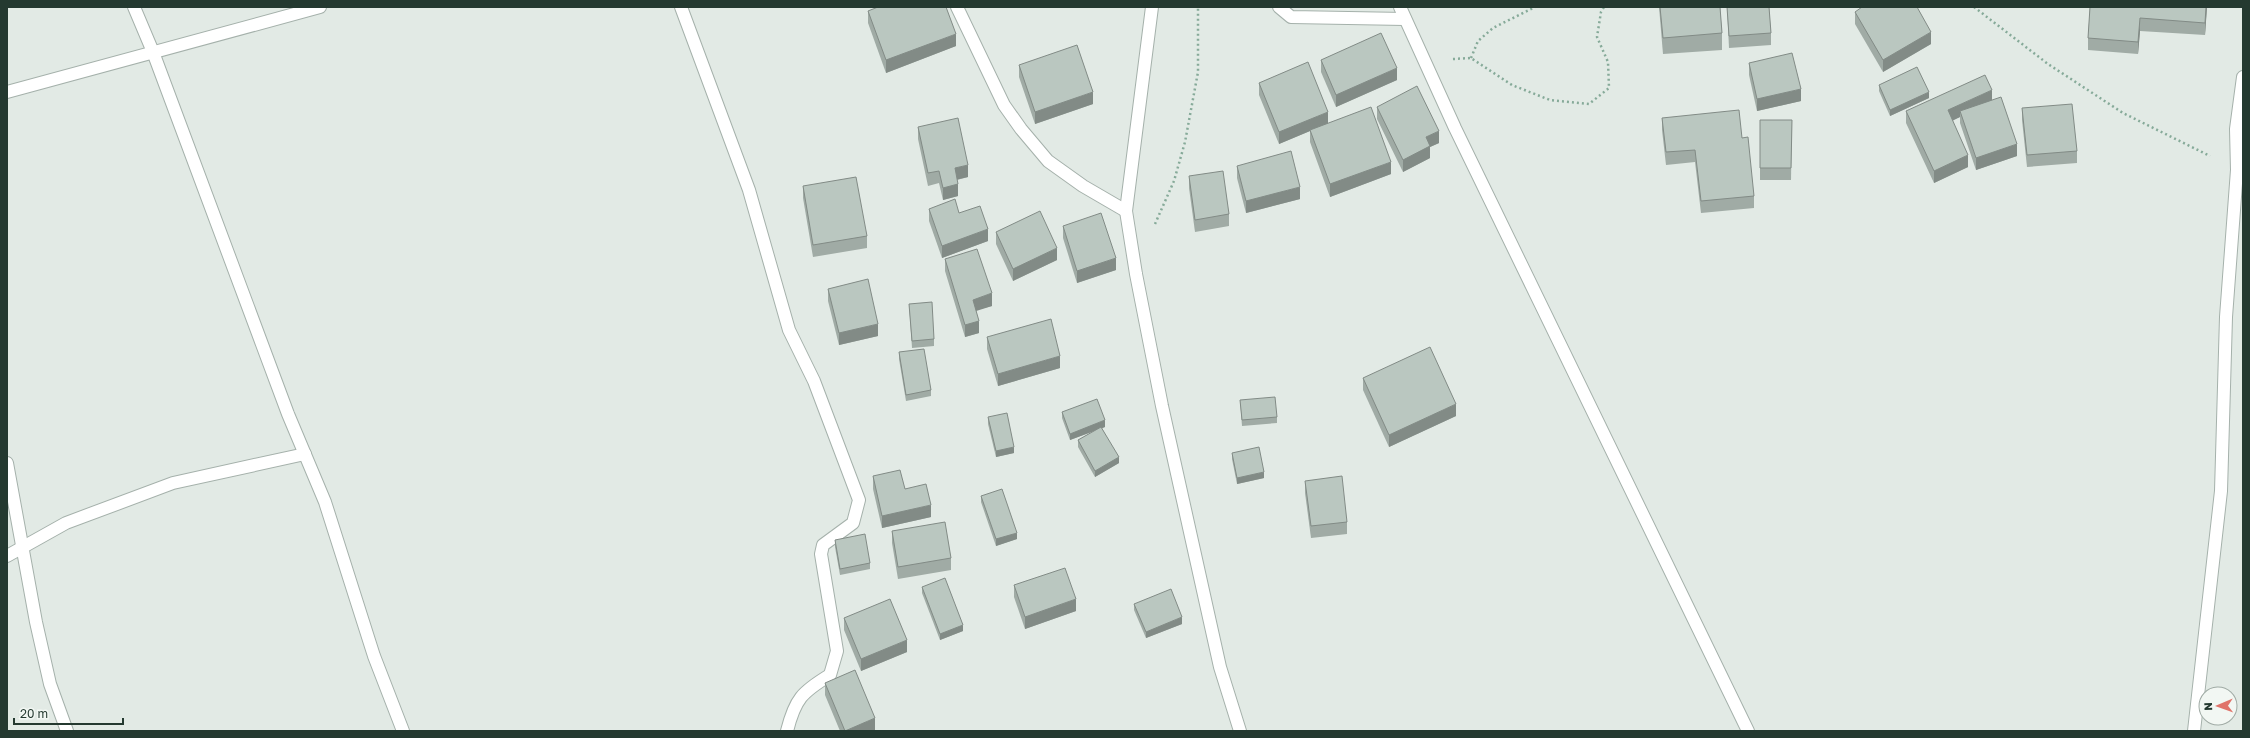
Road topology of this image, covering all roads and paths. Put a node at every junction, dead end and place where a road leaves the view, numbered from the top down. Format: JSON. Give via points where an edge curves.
{"nodes":[{"id":1,"x":134,"y":7,"type":"edge"},
{"id":2,"x":320,"y":7,"type":"edge"},
{"id":3,"x":681,"y":7,"type":"edge"},
{"id":4,"x":957,"y":7,"type":"edge"},
{"id":5,"x":1152,"y":7,"type":"edge"},
{"id":6,"x":1198,"y":7,"type":"edge"},
{"id":7,"x":1279,"y":7,"type":"edge"},
{"id":8,"x":1400,"y":7,"type":"edge"},
{"id":9,"x":1535,"y":7,"type":"edge"},
{"id":10,"x":1604,"y":7,"type":"edge"},
{"id":11,"x":1974,"y":7,"type":"edge"},
{"id":12,"x":1405,"y":19,"type":"junction"},
{"id":13,"x":153,"y":52,"type":"junction"},
{"id":14,"x":1424,"y":58,"type":"junction"},
{"id":15,"x":1471,"y":58,"type":"junction"},
{"id":16,"x":2243,"y":77,"type":"edge"},
{"id":17,"x":7,"y":92,"type":"edge"},
{"id":18,"x":2237,"y":170,"type":"junction"},
{"id":19,"x":1126,"y":211,"type":"junction"},
{"id":20,"x":1133,"y":257,"type":"junction"},
{"id":21,"x":305,"y":454,"type":"junction"},
{"id":22,"x":7,"y":463,"type":"edge"},
{"id":23,"x":23,"y":546,"type":"junction"},
{"id":24,"x":7,"y":556,"type":"edge"},
{"id":25,"x":67,"y":731,"type":"edge"},
{"id":26,"x":403,"y":731,"type":"edge"},
{"id":27,"x":787,"y":731,"type":"edge"},
{"id":28,"x":1240,"y":731,"type":"edge"},
{"id":29,"x":1748,"y":731,"type":"edge"},
{"id":30,"x":2194,"y":731,"type":"edge"}],
"edges":[{"from":1,"to":13,"type":"street"},
{"from":2,"to":13,"type":"street"},
{"from":3,"to":27,"type":"street","via":[[749,190],[789,330],[814,381],[859,500],[854,523],[823,545],[821,554],[837,651],[830,675],[808,688],[792,710]]},
{"from":4,"to":19,"type":"street","via":[[1004,105],[1030,140],[1048,161],[1083,186]]},
{"from":5,"to":19,"type":"street"},
{"from":6,"to":20,"type":"path","via":[[1198,72],[1180,157],[1174,180],[1151,234]]},
{"from":7,"to":12,"type":"street","via":[[1291,17]]},
{"from":8,"to":12,"type":"street"},
{"from":9,"to":15,"type":"path","via":[[1493,28],[1478,41]]},
{"from":10,"to":15,"type":"path","via":[[1600,12],[1597,37],[1608,62],[1609,88],[1589,104],[1550,100],[1512,85]]},
{"from":11,"to":18,"type":"path","via":[[2048,64],[2123,113]]},
{"from":12,"to":14,"type":"street"},
{"from":13,"to":17,"type":"street"},
{"from":13,"to":21,"type":"street"},
{"from":14,"to":15,"type":"path"},
{"from":14,"to":29,"type":"street","via":[[1455,128]]},
{"from":16,"to":18,"type":"street","via":[[2236,128]]},
{"from":18,"to":30,"type":"street","via":[[2226,317],[2221,491]]},
{"from":19,"to":20,"type":"street"},
{"from":20,"to":28,"type":"street","via":[[1162,406],[1220,667]]},
{"from":21,"to":23,"type":"street","via":[[173,483],[66,523]]},
{"from":21,"to":26,"type":"street","via":[[324,502],[374,656]]},
{"from":22,"to":23,"type":"street"},
{"from":23,"to":24,"type":"street"},
{"from":23,"to":25,"type":"street","via":[[50,684]]}]}
